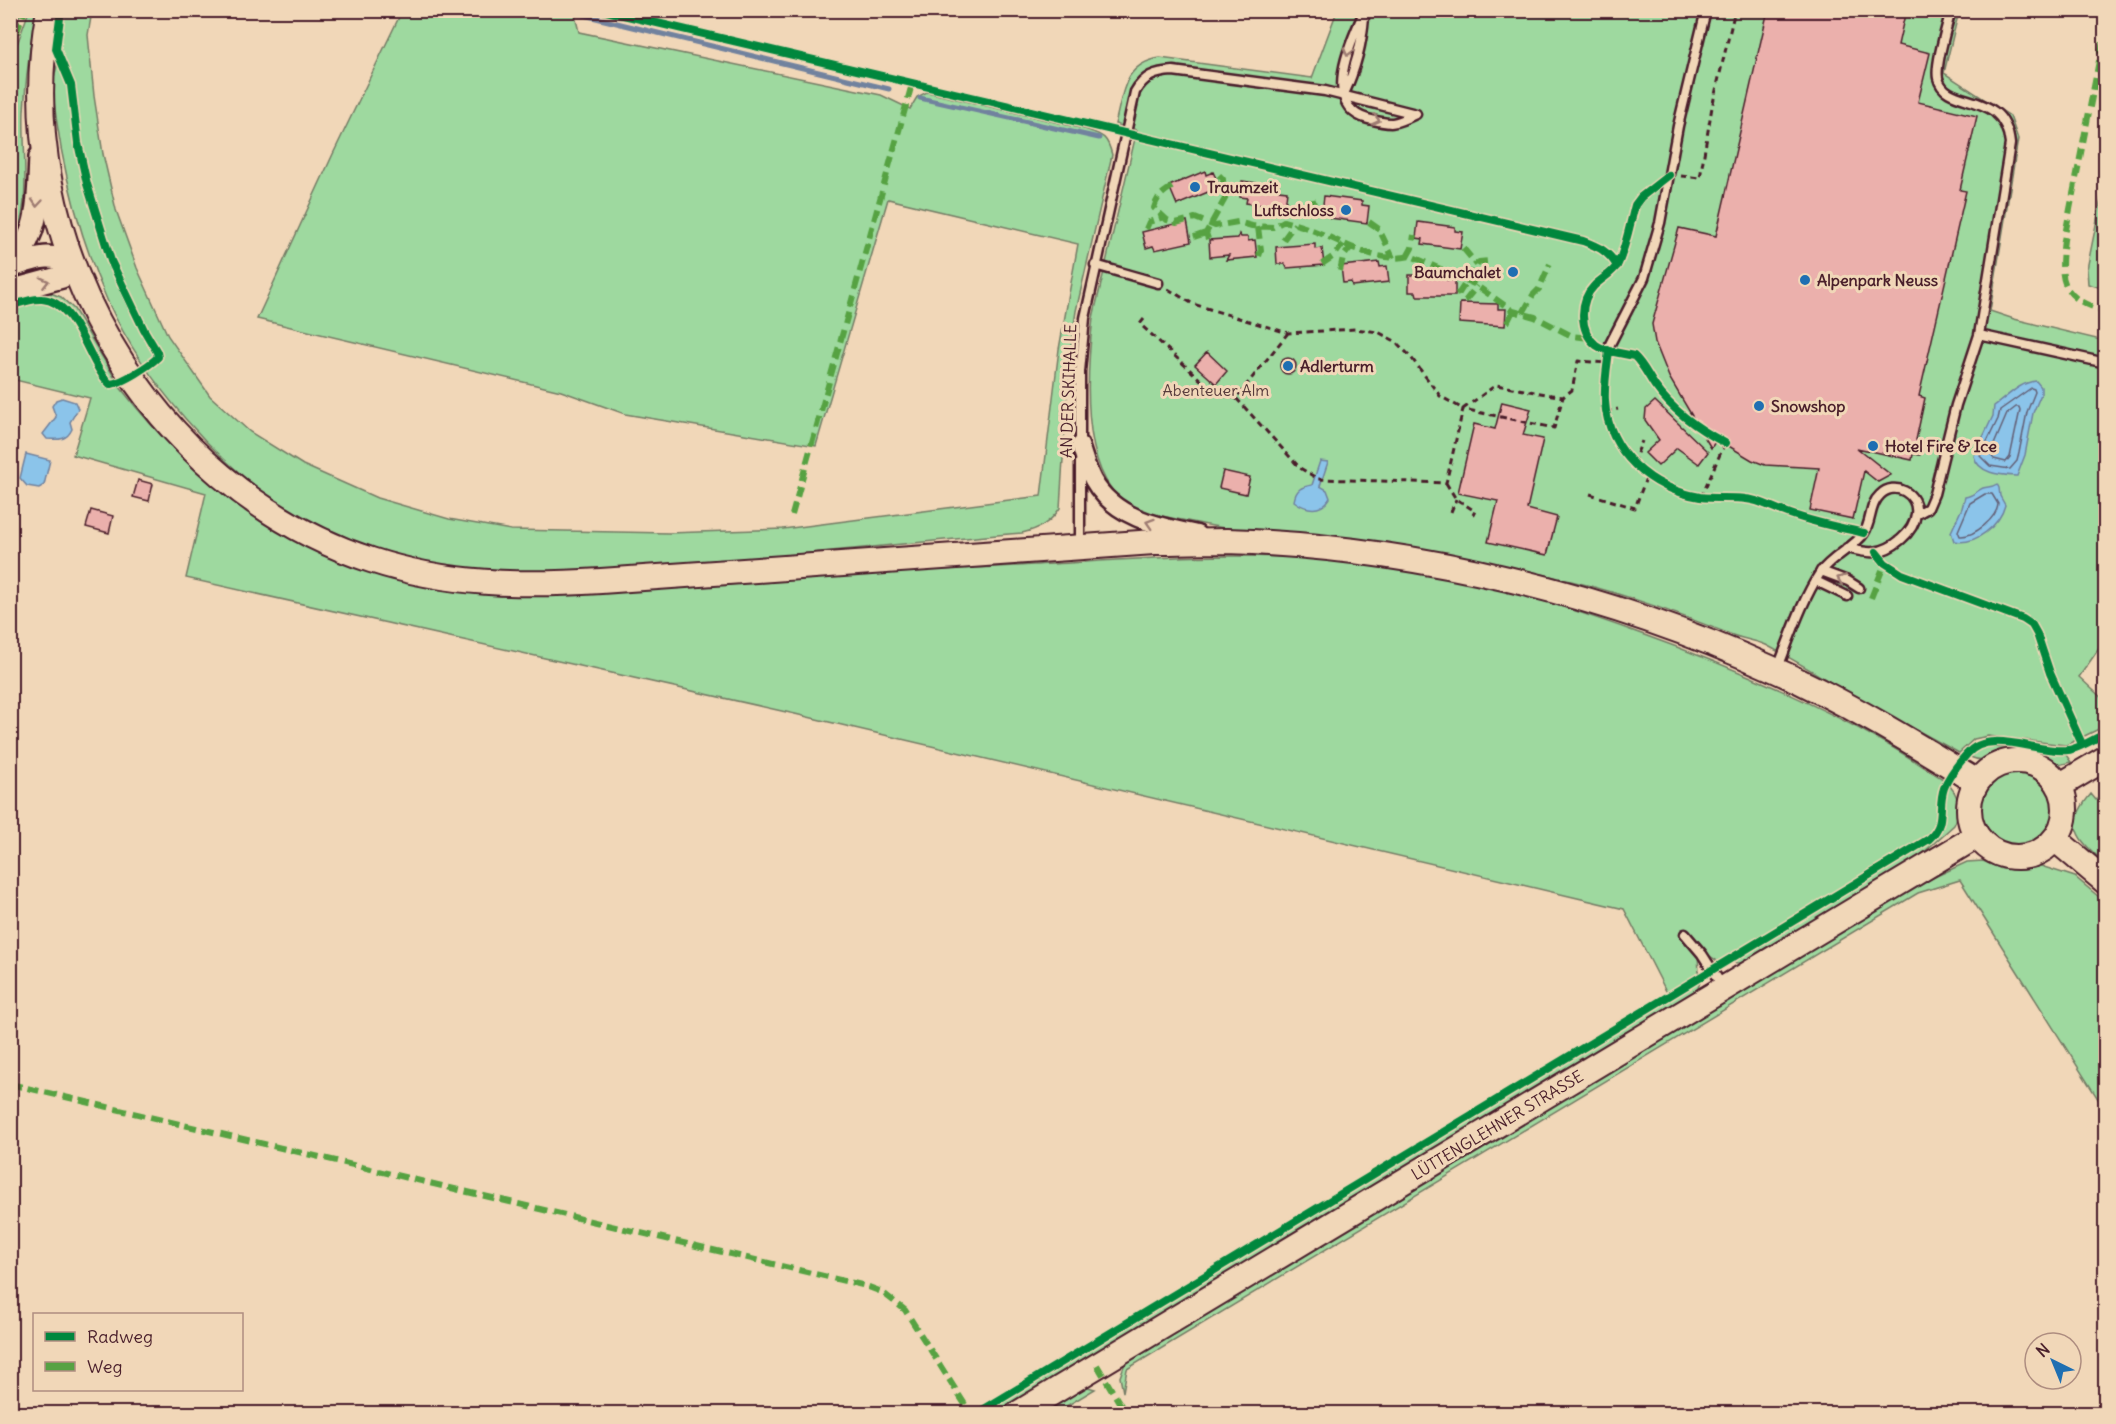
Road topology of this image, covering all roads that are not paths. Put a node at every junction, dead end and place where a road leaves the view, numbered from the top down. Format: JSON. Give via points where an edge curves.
{"nodes":[{"id":1,"x":49,"y":10,"type":"edge"},
{"id":2,"x":1365,"y":10,"type":"edge"},
{"id":3,"x":1706,"y":10,"type":"edge"},
{"id":4,"x":1951,"y":10,"type":"edge"},
{"id":5,"x":1343,"y":97,"type":"junction"},
{"id":6,"x":42,"y":123,"type":"junction"},
{"id":7,"x":10,"y":262,"type":"edge"},
{"id":8,"x":72,"y":263,"type":"junction"},
{"id":9,"x":1095,"y":264,"type":"junction"},
{"id":10,"x":10,"y":267,"type":"edge"},
{"id":11,"x":1158,"y":283,"type":"road end"},
{"id":12,"x":10,"y":291,"type":"edge"},
{"id":13,"x":1979,"y":335,"type":"junction"},
{"id":14,"x":1610,"y":344,"type":"dead end"},
{"id":15,"x":2106,"y":363,"type":"edge"},
{"id":16,"x":1080,"y":445,"type":"junction"},
{"id":17,"x":1917,"y":514,"type":"junction"},
{"id":18,"x":1227,"y":541,"type":"junction"},
{"id":19,"x":1080,"y":546,"type":"junction"},
{"id":20,"x":1847,"y":548,"type":"junction"},
{"id":21,"x":1821,"y":571,"type":"junction"},
{"id":22,"x":1816,"y":581,"type":"junction"},
{"id":23,"x":1859,"y":588,"type":"dead end"},
{"id":24,"x":1846,"y":596,"type":"dead end"},
{"id":25,"x":1777,"y":670,"type":"junction"},
{"id":26,"x":2106,"y":758,"type":"edge"},
{"id":27,"x":1977,"y":782,"type":"junction"},
{"id":28,"x":2059,"y":786,"type":"junction"},
{"id":29,"x":1977,"y":836,"type":"junction"},
{"id":30,"x":2055,"y":839,"type":"junction"},
{"id":31,"x":2106,"y":882,"type":"edge"},
{"id":32,"x":1685,"y":934,"type":"dead end"},
{"id":33,"x":1724,"y":988,"type":"junction"},
{"id":34,"x":1017,"y":1413,"type":"edge"}],
"edges":[{"from":1,"to":6,"type":"main road","via":[[40,73]]},
{"from":2,"to":5,"type":"lane","one_way":true,"via":[[1343,68]]},
{"from":3,"to":14,"type":"lane","via":[[1660,223],[1644,278]]},
{"from":4,"to":13,"type":"lane","via":[[1937,77],[1942,87],[1953,94],[2001,116],[2010,144]]},
{"from":5,"to":5,"type":"lane","name":"AN DER SKIHALLE","one_way":true,"via":[[1357,116],[1394,125],[1416,114]]},
{"from":5,"to":9,"type":"lane","name":"AN DER SKIHALLE","via":[[1325,91],[1173,71],[1148,76],[1135,92]]},
{"from":6,"to":7,"type":"street","one_way":true,"via":[[33,228],[27,243]]},
{"from":6,"to":8,"type":"main road","via":[[49,174]]},
{"from":8,"to":10,"type":"street","via":[[56,256],[40,256]]},
{"from":12,"to":8,"type":"street","one_way":true,"via":[[62,277]]},
{"from":8,"to":19,"type":"main road","via":[[93,311],[131,375],[204,460],[262,507],[297,528],[346,551],[398,568],[493,584],[556,584]]},
{"from":9,"to":11,"type":"lane"},
{"from":9,"to":16,"type":"lane","name":"AN DER SKIHALLE","via":[[1080,372]]},
{"from":13,"to":15,"type":"lane"},
{"from":13,"to":17,"type":"lane","via":[[1956,405],[1934,494],[1928,508]]},
{"from":18,"to":16,"type":"street","one_way":true,"via":[[1156,525],[1118,508],[1093,480]]},
{"from":16,"to":19,"type":"lane","name":"AN DER SKIHALLE"},
{"from":17,"to":20,"type":"lane","via":[[1909,532],[1891,547],[1869,552]]},
{"from":17,"to":20,"type":"lane","via":[[1908,493],[1890,489],[1874,502],[1864,533]]},
{"from":18,"to":19,"type":"main road"},
{"from":18,"to":25,"type":"main road","via":[[1394,557],[1536,586],[1667,627]]},
{"from":20,"to":21,"type":"lane"},
{"from":21,"to":22,"type":"lane"},
{"from":23,"to":21,"type":"lane","one_way":true},
{"from":22,"to":24,"type":"lane"},
{"from":22,"to":25,"type":"lane"},
{"from":25,"to":27,"type":"main road","via":[[1865,715]]},
{"from":26,"to":28,"type":"main road"},
{"from":27,"to":28,"type":"main road","via":[[1991,768],[2018,761],[2045,770]]},
{"from":27,"to":29,"type":"main road","via":[[1969,808]]},
{"from":28,"to":30,"type":"main road","via":[[2065,812]]},
{"from":29,"to":30,"type":"main road","via":[[1989,849],[2014,858],[2041,851]]},
{"from":29,"to":33,"type":"main road","name":"LÜTTENGLEHNER STRASSE"},
{"from":30,"to":31,"type":"main road"},
{"from":32,"to":33,"type":"lane"},
{"from":33,"to":34,"type":"main road","name":"LÜTTENGLEHNER STRASSE"}]}
